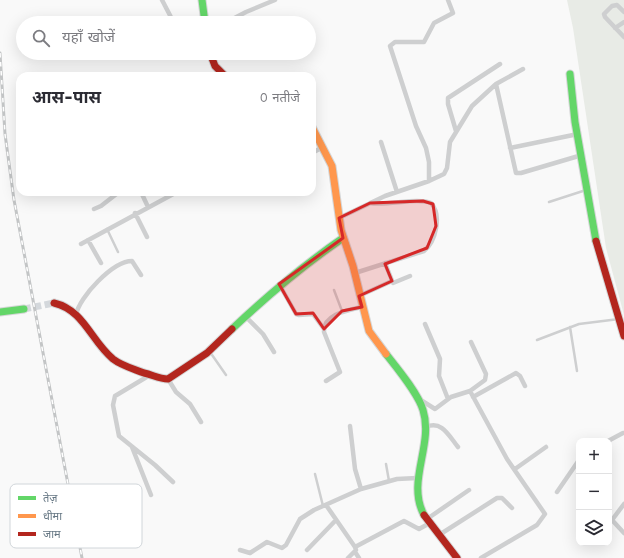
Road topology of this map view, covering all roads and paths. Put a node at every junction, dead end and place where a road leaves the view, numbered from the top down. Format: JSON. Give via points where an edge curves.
{"nodes":[{"id":1,"x":162,"y":0,"type":"edge"},
{"id":2,"x":202,"y":0,"type":"edge"},
{"id":3,"x":275,"y":0,"type":"edge"},
{"id":4,"x":448,"y":0,"type":"edge"},
{"id":5,"x":624,"y":12,"type":"edge"},
{"id":6,"x":170,"y":16,"type":"edge"},
{"id":7,"x":203,"y":16,"type":"edge"},
{"id":8,"x":238,"y":16,"type":"edge"},
{"id":9,"x":624,"y":22,"type":"edge"},
{"id":10,"x":616,"y":28,"type":"junction"},
{"id":11,"x":624,"y":37,"type":"edge"},
{"id":12,"x":213,"y":60,"type":"edge"},
{"id":13,"x":500,"y":64,"type":"dead end"},
{"id":14,"x":523,"y":69,"type":"dead end"},
{"id":15,"x":221,"y":72,"type":"edge"},
{"id":16,"x":570,"y":74,"type":"dead end"},
{"id":17,"x":496,"y":84,"type":"junction"},
{"id":18,"x":456,"y":131,"type":"junction"},
{"id":19,"x":316,"y":134,"type":"edge"},
{"id":20,"x":578,"y":134,"type":"junction"},
{"id":21,"x":381,"y":142,"type":"dead end"},
{"id":22,"x":324,"y":147,"type":"junction"},
{"id":23,"x":510,"y":148,"type":"junction"},
{"id":24,"x":316,"y":151,"type":"edge"},
{"id":25,"x":582,"y":155,"type":"junction"},
{"id":26,"x":429,"y":181,"type":"junction"},
{"id":27,"x":588,"y":190,"type":"junction"},
{"id":28,"x":397,"y":192,"type":"junction"},
{"id":29,"x":114,"y":196,"type":"edge"},
{"id":30,"x":143,"y":196,"type":"edge"},
{"id":31,"x":169,"y":196,"type":"edge"},
{"id":32,"x":549,"y":202,"type":"dead end"},
{"id":33,"x":370,"y":203,"type":"junction"},
{"id":34,"x":148,"y":207,"type":"junction"},
{"id":35,"x":94,"y":209,"type":"dead end"},
{"id":36,"x":135,"y":213,"type":"junction"},
{"id":37,"x":339,"y":218,"type":"junction"},
{"id":38,"x":106,"y":229,"type":"junction"},
{"id":39,"x":147,"y":237,"type":"dead end"},
{"id":40,"x":344,"y":238,"type":"junction"},
{"id":41,"x":88,"y":240,"type":"junction"},
{"id":42,"x":82,"y":244,"type":"dead end"},
{"id":43,"x":118,"y":252,"type":"dead end"},
{"id":44,"x":101,"y":263,"type":"dead end"},
{"id":45,"x":385,"y":263,"type":"junction"},
{"id":46,"x":355,"y":273,"type":"junction"},
{"id":47,"x":141,"y":275,"type":"dead end"},
{"id":48,"x":410,"y":276,"type":"dead end"},
{"id":49,"x":392,"y":281,"type":"junction"},
{"id":50,"x":279,"y":284,"type":"junction"},
{"id":51,"x":334,"y":290,"type":"dead end"},
{"id":52,"x":360,"y":296,"type":"junction"},
{"id":53,"x":54,"y":303,"type":"tunnel mouth"},
{"id":54,"x":362,"y":306,"type":"junction"},
{"id":55,"x":24,"y":309,"type":"tunnel mouth"},
{"id":56,"x":342,"y":311,"type":"junction"},
{"id":57,"x":0,"y":312,"type":"edge"},
{"id":58,"x":76,"y":315,"type":"junction"},
{"id":59,"x":245,"y":316,"type":"junction"},
{"id":60,"x":619,"y":318,"type":"junction"},
{"id":61,"x":425,"y":324,"type":"dead end"},
{"id":62,"x":570,"y":327,"type":"junction"},
{"id":63,"x":324,"y":329,"type":"junction"},
{"id":64,"x":624,"y":336,"type":"edge"},
{"id":65,"x":537,"y":340,"type":"dead end"},
{"id":66,"x":471,"y":342,"type":"dead end"},
{"id":67,"x":210,"y":351,"type":"junction"},
{"id":68,"x":274,"y":352,"type":"dead end"},
{"id":69,"x":577,"y":371,"type":"dead end"},
{"id":70,"x":152,"y":374,"type":"junction"},
{"id":71,"x":226,"y":375,"type":"dead end"},
{"id":72,"x":168,"y":378,"type":"junction"},
{"id":73,"x":326,"y":381,"type":"dead end"},
{"id":74,"x":525,"y":386,"type":"dead end"},
{"id":75,"x":470,"y":391,"type":"junction"},
{"id":76,"x":416,"y":397,"type":"junction"},
{"id":77,"x":473,"y":397,"type":"junction"},
{"id":78,"x":448,"y":399,"type":"junction"},
{"id":79,"x":202,"y":422,"type":"dead end"},
{"id":80,"x":350,"y":426,"type":"dead end"},
{"id":81,"x":426,"y":427,"type":"junction"},
{"id":82,"x":624,"y":434,"type":"edge"},
{"id":83,"x":612,"y":439,"type":"edge"},
{"id":84,"x":132,"y":447,"type":"junction"},
{"id":85,"x":458,"y":447,"type":"dead end"},
{"id":86,"x":546,"y":447,"type":"dead end"},
{"id":87,"x":386,"y":464,"type":"dead end"},
{"id":88,"x":576,"y":464,"type":"edge"},
{"id":89,"x":514,"y":469,"type":"junction"},
{"id":90,"x":316,"y":474,"type":"dead end"},
{"id":91,"x":416,"y":478,"type":"junction"},
{"id":92,"x":389,"y":481,"type":"junction"},
{"id":93,"x":173,"y":482,"type":"dead end"},
{"id":94,"x":361,"y":489,"type":"junction"},
{"id":95,"x":469,"y":490,"type":"dead end"},
{"id":96,"x":557,"y":492,"type":"dead end"},
{"id":97,"x":151,"y":495,"type":"dead end"},
{"id":98,"x":624,"y":504,"type":"edge"},
{"id":99,"x":324,"y":506,"type":"junction"},
{"id":100,"x":512,"y":508,"type":"dead end"},
{"id":101,"x":336,"y":520,"type":"junction"},
{"id":102,"x":428,"y":521,"type":"junction"},
{"id":103,"x":624,"y":533,"type":"edge"},
{"id":104,"x":439,"y":535,"type":"junction"},
{"id":105,"x":355,"y":549,"type":"junction"},
{"id":106,"x":240,"y":550,"type":"dead end"},
{"id":107,"x":307,"y":550,"type":"dead end"},
{"id":108,"x":348,"y":558,"type":"edge"},
{"id":109,"x":359,"y":558,"type":"edge"},
{"id":110,"x":455,"y":558,"type":"edge"},
{"id":111,"x":481,"y":558,"type":"edge"}],
"edges":[{"from":1,"to":6,"type":"street"},
{"from":2,"to":7,"type":"street"},
{"from":3,"to":8,"type":"street"},
{"from":4,"to":26,"type":"street","via":[[452,13],[434,23],[424,42],[395,42],[390,46],[416,126],[426,148]]},
{"from":5,"to":10,"type":"street","via":[[617,5],[612,6],[604,14]]},
{"from":9,"to":10,"type":"street"},
{"from":10,"to":11,"type":"street"},
{"from":12,"to":15,"type":"street"},
{"from":13,"to":18,"type":"street","via":[[448,98]]},
{"from":14,"to":17,"type":"street"},
{"from":16,"to":20,"type":"street"},
{"from":17,"to":18,"type":"street","via":[[472,106]]},
{"from":17,"to":23,"type":"street"},
{"from":18,"to":26,"type":"street","via":[[448,148],[446,171]]},
{"from":19,"to":22,"type":"street"},
{"from":20,"to":23,"type":"street"},
{"from":20,"to":25,"type":"street"},
{"from":21,"to":28,"type":"street"},
{"from":22,"to":24,"type":"street"},
{"from":22,"to":37,"type":"street","via":[[332,166]]},
{"from":23,"to":25,"type":"street","via":[[514,169],[518,173]]},
{"from":25,"to":27,"type":"street"},
{"from":26,"to":28,"type":"street"},
{"from":27,"to":32,"type":"lane"},
{"from":27,"to":60,"type":"street","via":[[598,251]]},
{"from":28,"to":33,"type":"street"},
{"from":29,"to":35,"type":"street"},
{"from":30,"to":34,"type":"street"},
{"from":31,"to":34,"type":"street"},
{"from":33,"to":37,"type":"street"},
{"from":33,"to":45,"type":"street","via":[[383,205],[428,201],[434,206],[436,226],[427,248],[417,254]]},
{"from":34,"to":36,"type":"street"},
{"from":36,"to":38,"type":"street"},
{"from":36,"to":39,"type":"street"},
{"from":37,"to":40,"type":"street"},
{"from":38,"to":41,"type":"street"},
{"from":38,"to":43,"type":"lane"},
{"from":40,"to":46,"type":"street"},
{"from":40,"to":50,"type":"street"},
{"from":41,"to":42,"type":"street"},
{"from":41,"to":44,"type":"street"},
{"from":45,"to":46,"type":"street"},
{"from":45,"to":49,"type":"street"},
{"from":46,"to":52,"type":"street"},
{"from":47,"to":58,"type":"street","via":[[132,261],[121,265],[93,286],[79,305]]},
{"from":48,"to":49,"type":"street","via":[[395,283]]},
{"from":49,"to":52,"type":"street"},
{"from":50,"to":59,"type":"street"},
{"from":50,"to":63,"type":"street","via":[[296,314],[312,314]]},
{"from":51,"to":56,"type":"lane"},
{"from":52,"to":54,"type":"street"},
{"from":53,"to":58,"type":"street","via":[[61,304]]},
{"from":54,"to":56,"type":"street"},
{"from":54,"to":76,"type":"street","via":[[369,330]]},
{"from":55,"to":57,"type":"street"},
{"from":56,"to":63,"type":"street"},
{"from":58,"to":70,"type":"street","via":[[113,358],[126,367]]},
{"from":59,"to":67,"type":"street"},
{"from":59,"to":68,"type":"street","via":[[263,334]]},
{"from":60,"to":62,"type":"lane"},
{"from":60,"to":64,"type":"street"},
{"from":61,"to":78,"type":"street","via":[[440,359],[439,376]]},
{"from":62,"to":65,"type":"lane"},
{"from":62,"to":69,"type":"lane"},
{"from":63,"to":73,"type":"street","via":[[340,372]]},
{"from":66,"to":75,"type":"street","via":[[487,377]]},
{"from":67,"to":71,"type":"lane"},
{"from":67,"to":72,"type":"street"},
{"from":70,"to":72,"type":"street","via":[[161,379]]},
{"from":70,"to":84,"type":"street","via":[[114,398],[117,433]]},
{"from":72,"to":79,"type":"street","via":[[176,392],[190,404]]},
{"from":74,"to":77,"type":"street","via":[[516,373]]},
{"from":75,"to":77,"type":"street"},
{"from":75,"to":78,"type":"street"},
{"from":76,"to":78,"type":"street","via":[[434,409]]},
{"from":76,"to":81,"type":"street","via":[[422,405]]},
{"from":77,"to":89,"type":"street"},
{"from":80,"to":94,"type":"street","via":[[355,469]]},
{"from":81,"to":85,"type":"street","via":[[434,424],[439,426]]},
{"from":81,"to":91,"type":"street"},
{"from":82,"to":83,"type":"street"},
{"from":84,"to":93,"type":"street"},
{"from":84,"to":97,"type":"street"},
{"from":86,"to":89,"type":"street"},
{"from":87,"to":92,"type":"lane"},
{"from":88,"to":96,"type":"street"},
{"from":89,"to":111,"type":"street","via":[[544,511],[544,517],[536,525]]},
{"from":90,"to":99,"type":"lane"},
{"from":91,"to":92,"type":"street"},
{"from":91,"to":102,"type":"street","via":[[419,506]]},
{"from":92,"to":94,"type":"street"},
{"from":94,"to":99,"type":"street"},
{"from":95,"to":102,"type":"street"},
{"from":98,"to":103,"type":"street","via":[[612,520]]},
{"from":99,"to":101,"type":"street"},
{"from":99,"to":106,"type":"street","via":[[300,519],[284,548],[267,542],[250,553]]},
{"from":100,"to":104,"type":"street","via":[[502,498],[497,498]]},
{"from":101,"to":105,"type":"street"},
{"from":101,"to":107,"type":"street"},
{"from":102,"to":104,"type":"street"},
{"from":102,"to":105,"type":"street","via":[[419,529],[404,521]]},
{"from":104,"to":110,"type":"street"},
{"from":105,"to":108,"type":"street"},
{"from":105,"to":109,"type":"street"}]}
